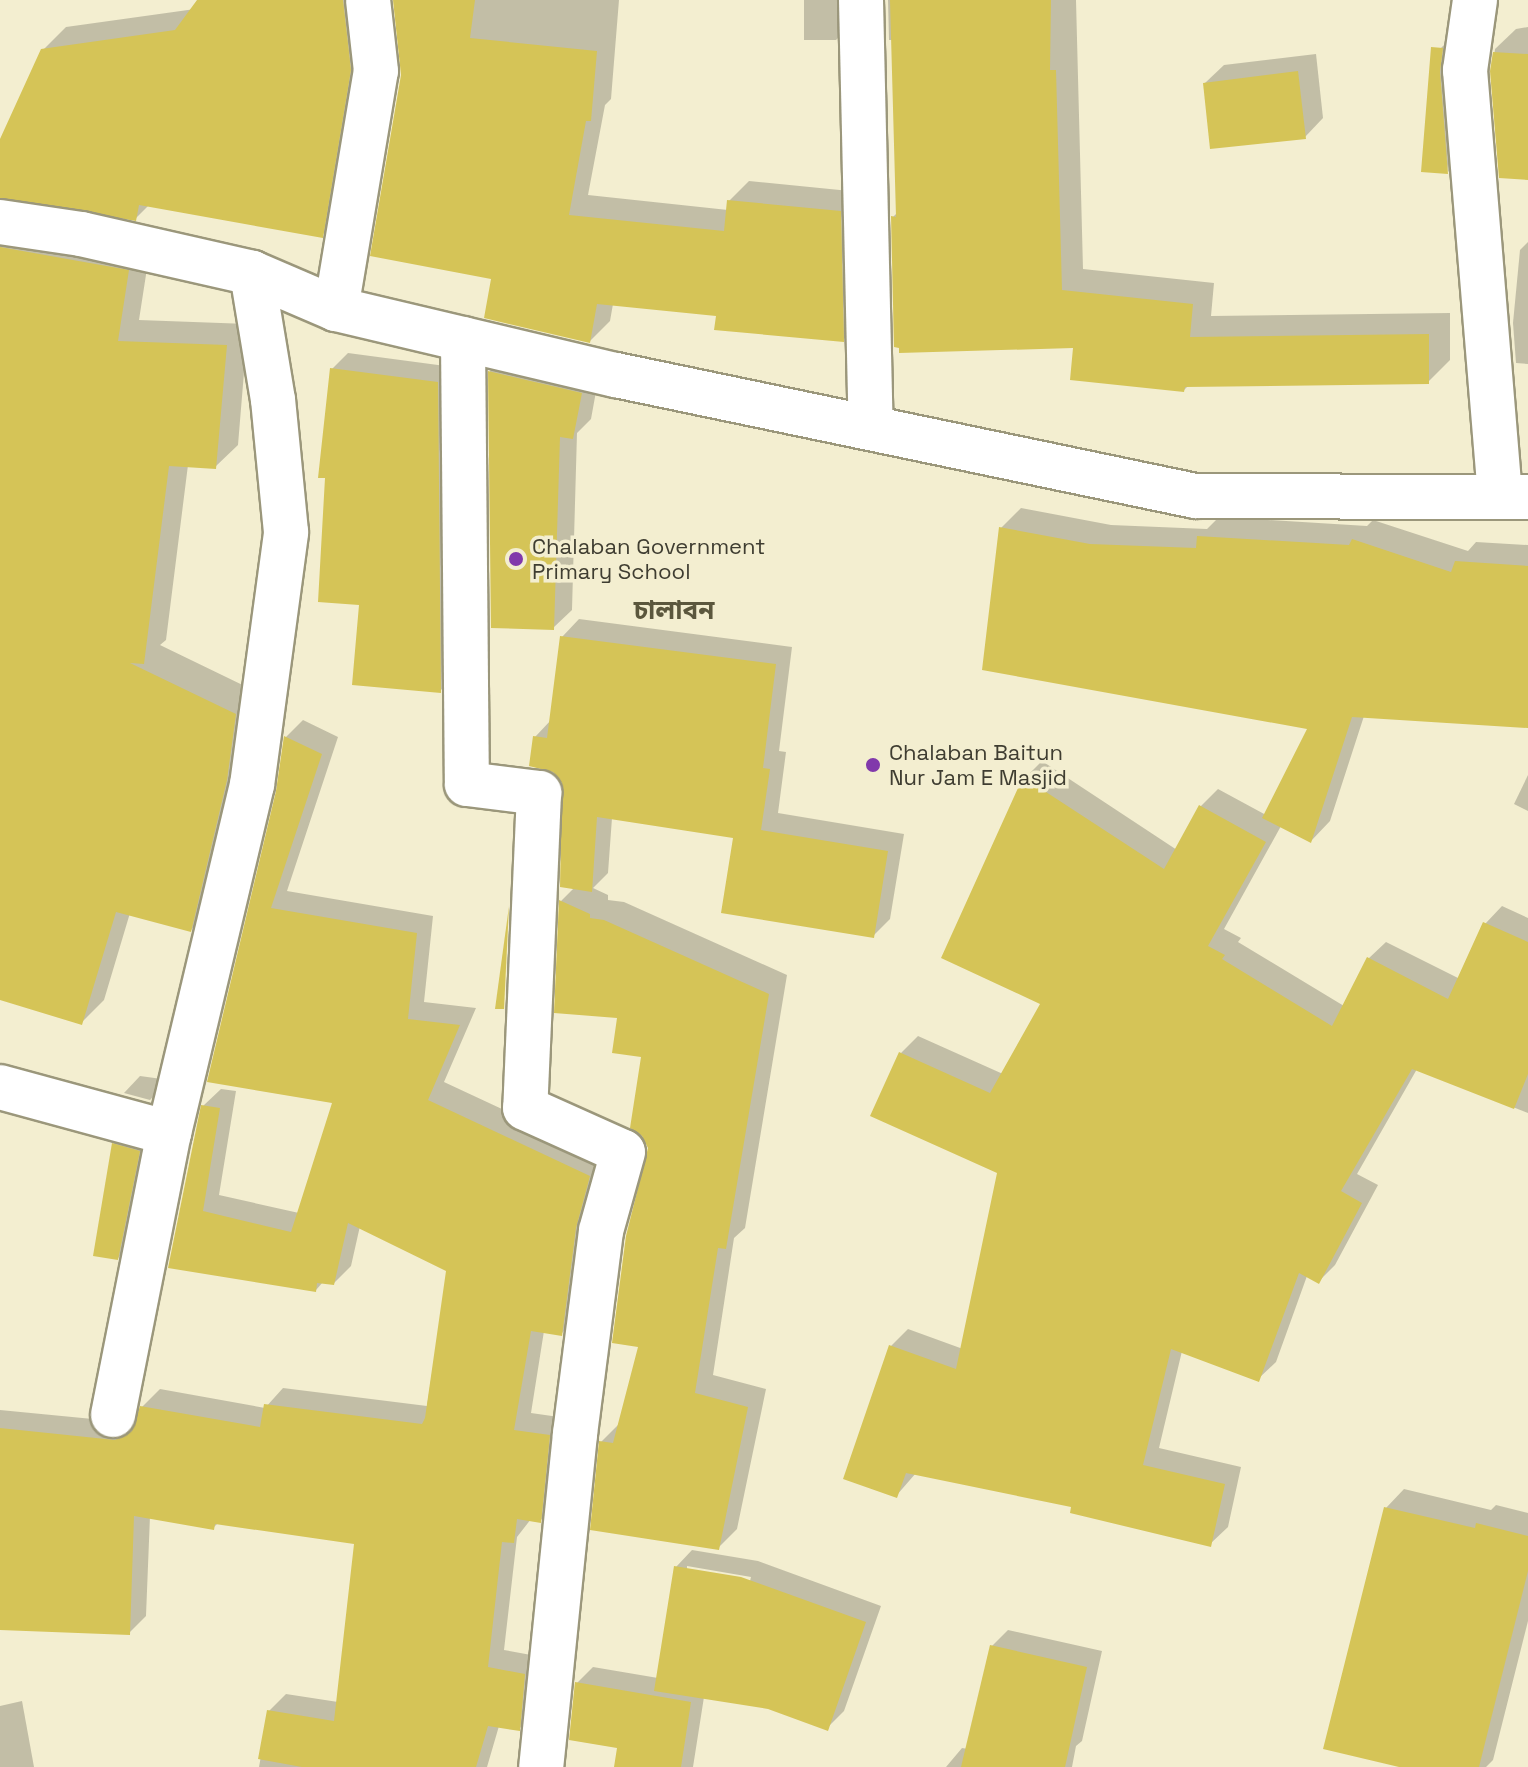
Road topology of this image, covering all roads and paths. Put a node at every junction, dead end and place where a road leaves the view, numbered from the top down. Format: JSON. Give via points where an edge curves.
{"nodes":[{"id":1,"x":368,"y":0,"type":"edge"},
{"id":2,"x":861,"y":0,"type":"edge"},
{"id":3,"x":1475,"y":0,"type":"edge"},
{"id":4,"x":0,"y":222,"type":"edge"},
{"id":5,"x":252,"y":273,"type":"junction"},
{"id":6,"x":336,"y":309,"type":"junction"},
{"id":7,"x":463,"y":339,"type":"junction"},
{"id":8,"x":871,"y":427,"type":"junction"},
{"id":9,"x":1514,"y":497,"type":"edge"},
{"id":10,"x":0,"y":1087,"type":"edge"},
{"id":11,"x":169,"y":1133,"type":"junction"},
{"id":12,"x":113,"y":1415,"type":"dead end"},
{"id":13,"x":541,"y":1767,"type":"edge"}],
"edges":[{"from":1,"to":6,"type":"street","via":[[376,71]]},
{"from":2,"to":8,"type":"street"},
{"from":3,"to":9,"type":"street","via":[[1465,70]]},
{"from":4,"to":5,"type":"street","via":[[81,234]]},
{"from":5,"to":6,"type":"street"},
{"from":5,"to":11,"type":"street","via":[[273,400],[286,532],[252,785]]},
{"from":6,"to":7,"type":"street"},
{"from":7,"to":8,"type":"street"},
{"from":7,"to":13,"type":"street","via":[[467,784],[539,793],[525,1108],[623,1152],[601,1231]]},
{"from":8,"to":9,"type":"street","via":[[1195,496]]},
{"from":10,"to":11,"type":"street"},
{"from":11,"to":12,"type":"street"}]}
